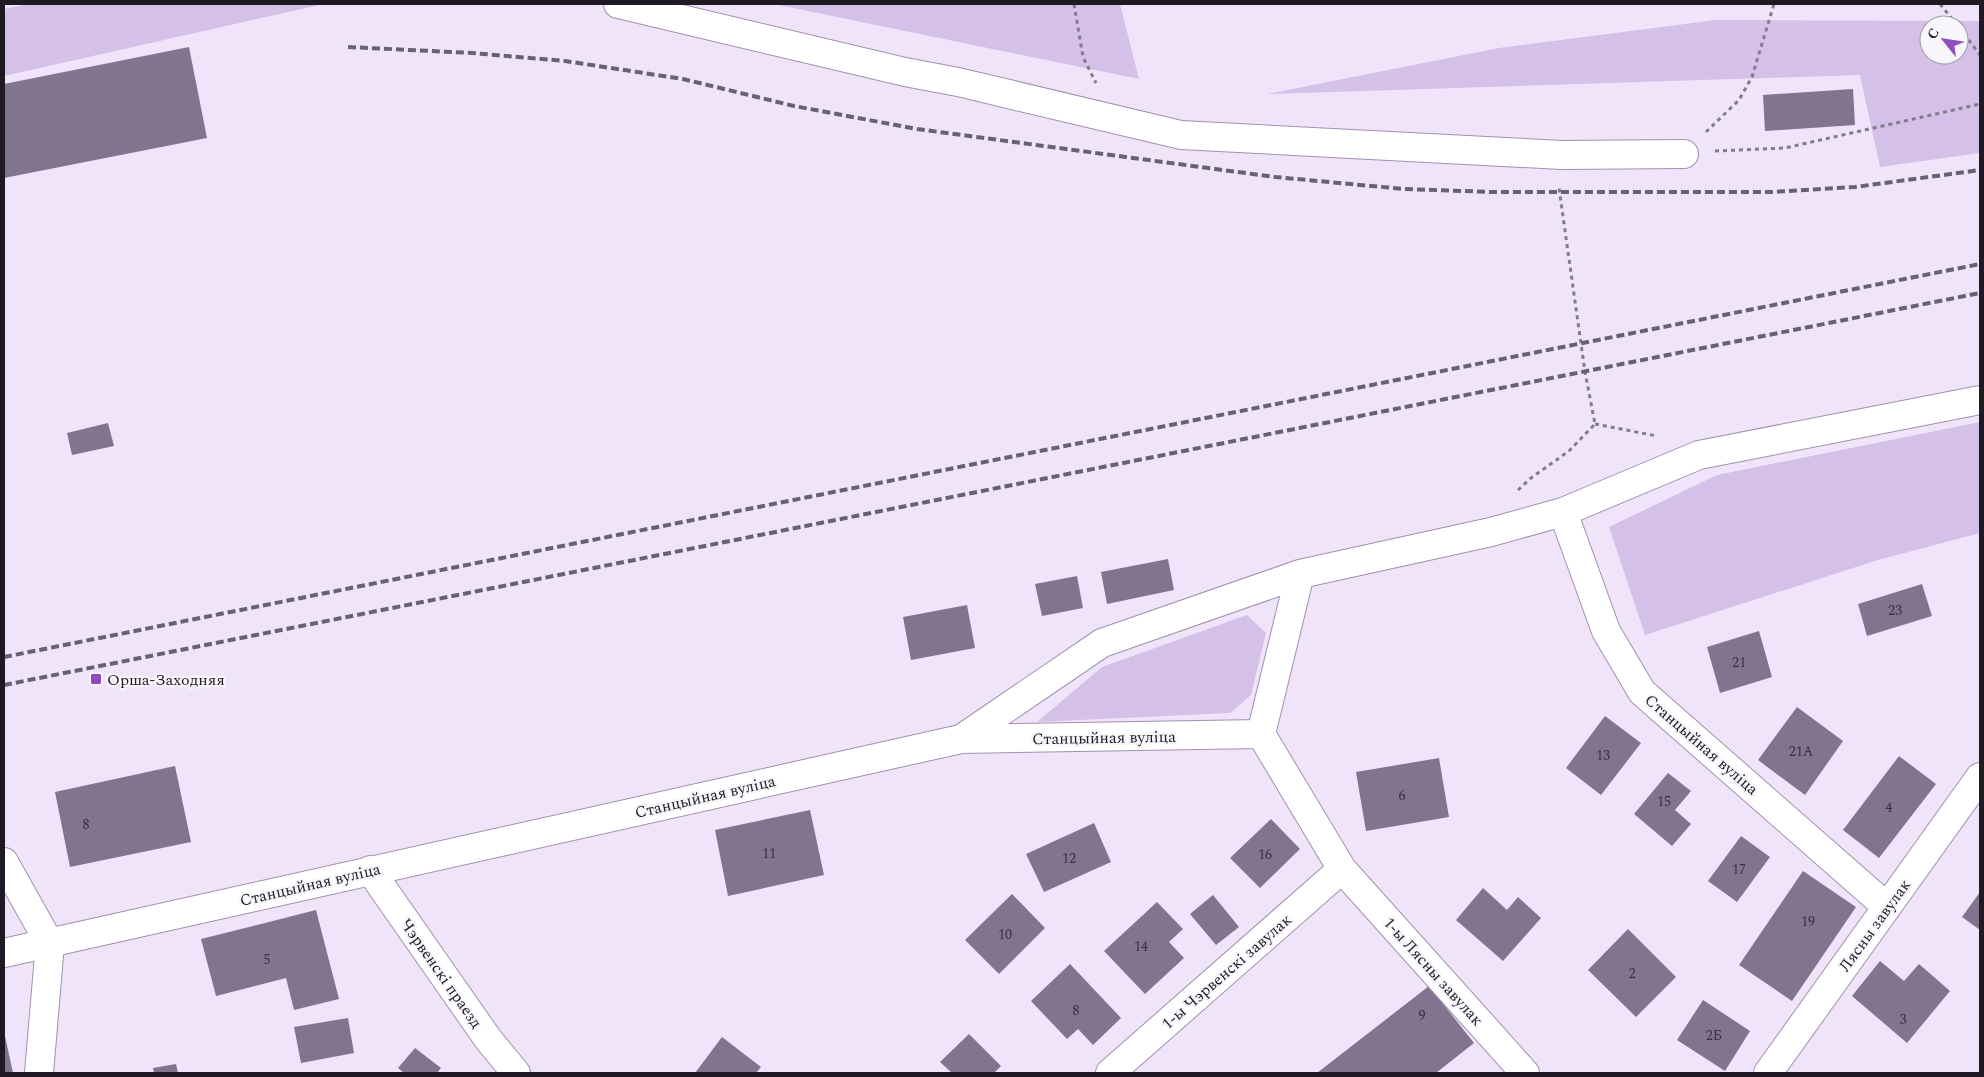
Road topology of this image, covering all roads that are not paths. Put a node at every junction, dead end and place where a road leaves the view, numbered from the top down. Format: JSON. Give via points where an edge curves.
{"nodes":[{"id":1,"x":618,"y":4,"type":"edge"},
{"id":2,"x":1684,"y":154,"type":"road end"},
{"id":3,"x":1980,"y":400,"type":"edge"},
{"id":4,"x":1563,"y":512,"type":"junction"},
{"id":5,"x":1300,"y":574,"type":"junction"},
{"id":6,"x":1261,"y":734,"type":"junction"},
{"id":7,"x":962,"y":739,"type":"junction"},
{"id":8,"x":1980,"y":776,"type":"edge"},
{"id":9,"x":4,"y":862,"type":"edge"},
{"id":10,"x":1342,"y":869,"type":"junction"},
{"id":11,"x":370,"y":870,"type":"junction"},
{"id":12,"x":1887,"y":907,"type":"junction"},
{"id":13,"x":50,"y":944,"type":"junction"},
{"id":14,"x":4,"y":953,"type":"edge"},
{"id":15,"x":38,"y":1073,"type":"edge"},
{"id":16,"x":516,"y":1073,"type":"edge"},
{"id":17,"x":1110,"y":1073,"type":"edge"},
{"id":18,"x":1525,"y":1073,"type":"edge"},
{"id":19,"x":1768,"y":1073,"type":"edge"}],
"edges":[{"from":1,"to":2,"type":"street","via":[[1182,135],[1562,155]]},
{"from":3,"to":4,"type":"street","via":[[1699,455]]},
{"from":4,"to":5,"type":"street","via":[[1491,532]]},
{"from":4,"to":12,"type":"street","name":"Станцыйная вуліца","via":[[1606,631],[1642,692]]},
{"from":5,"to":6,"type":"street"},
{"from":5,"to":7,"type":"street","via":[[1102,643]]},
{"from":6,"to":7,"type":"street","name":"Станцыйная вуліца"},
{"from":6,"to":10,"type":"street"},
{"from":7,"to":11,"type":"street","name":"Станцыйная вуліца"},
{"from":8,"to":12,"type":"street","name":"Лясны завулак"},
{"from":9,"to":13,"type":"street"},
{"from":10,"to":17,"type":"street","name":"1-ы Чэрвенскі завулак"},
{"from":10,"to":18,"type":"street","name":"1-ы Лясны завулак"},
{"from":11,"to":13,"type":"street","name":"Станцыйная вуліца"},
{"from":11,"to":16,"type":"street","name":"Чэрвенскі праезд","via":[[488,1039]]},
{"from":12,"to":19,"type":"street","name":"Лясны завулак"},
{"from":13,"to":14,"type":"street","name":"Станцыйная вуліца"},
{"from":13,"to":15,"type":"street"}]}
